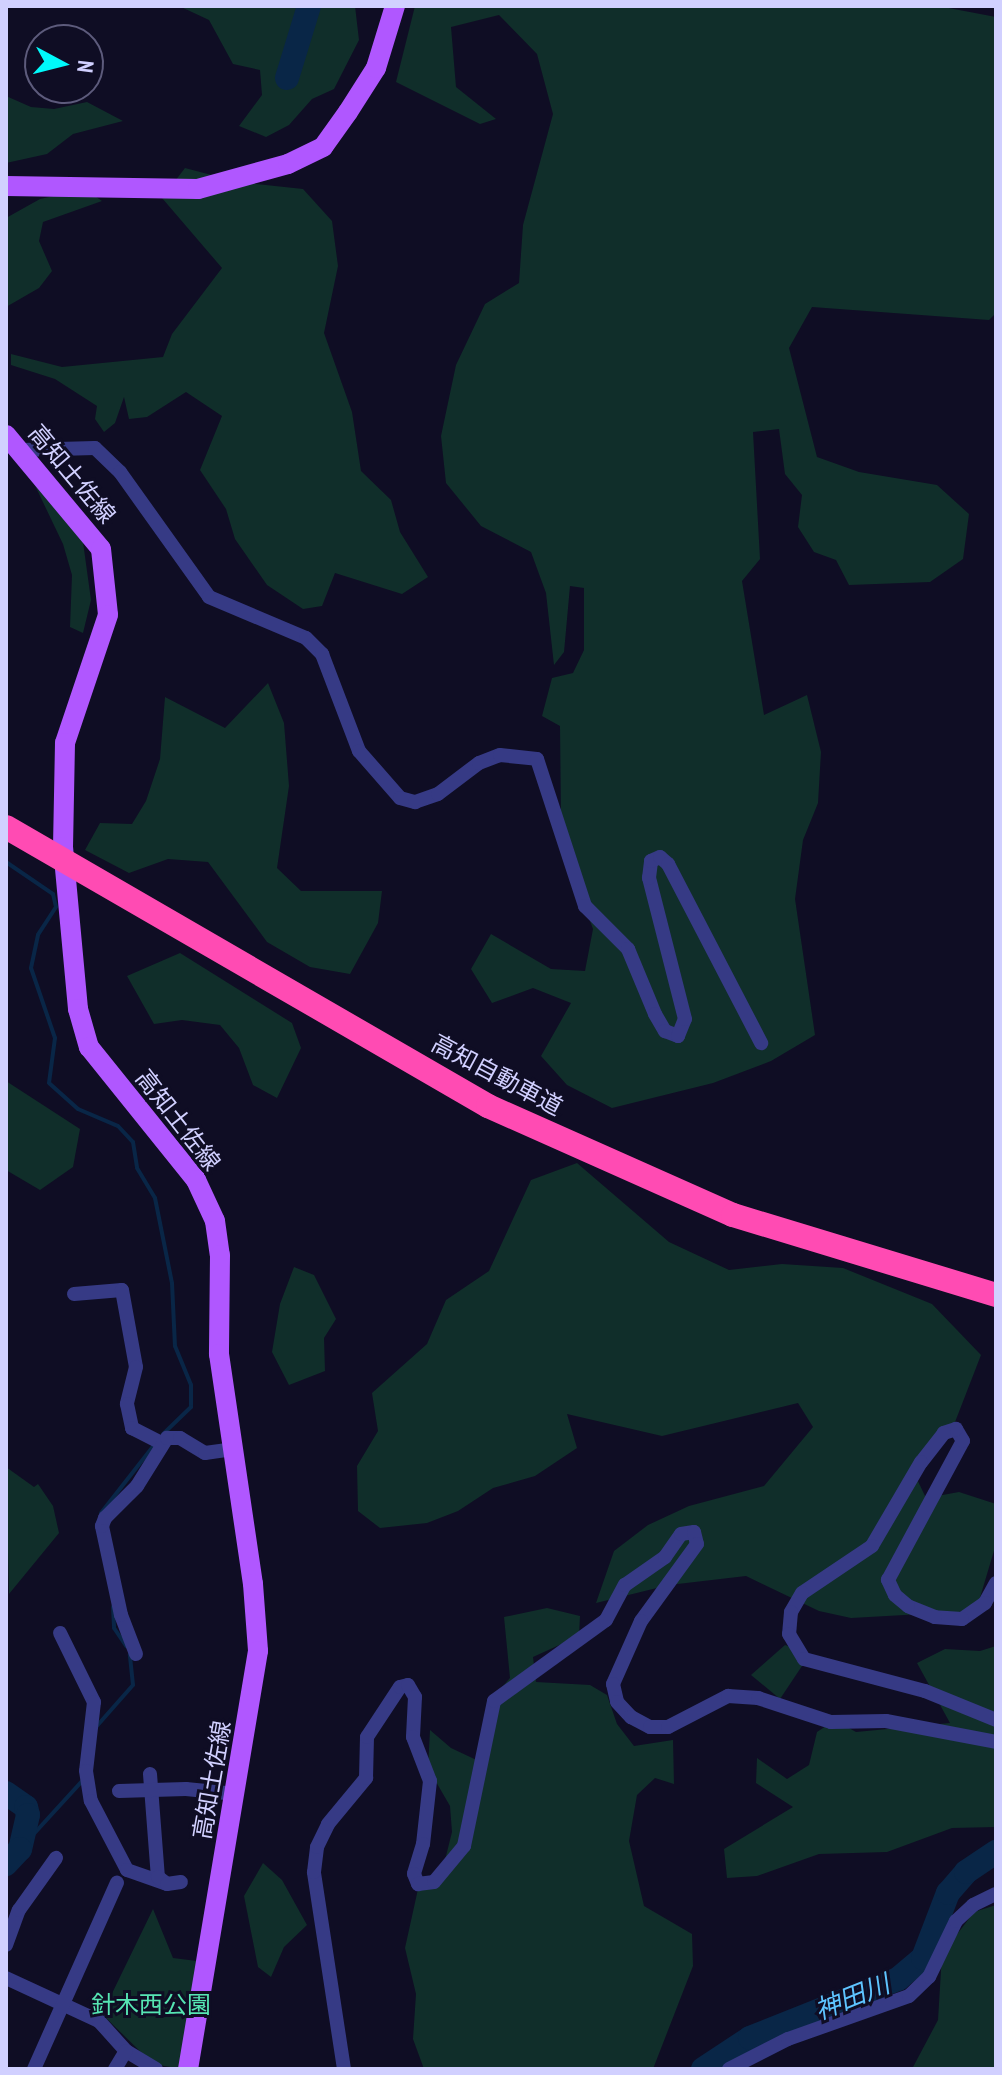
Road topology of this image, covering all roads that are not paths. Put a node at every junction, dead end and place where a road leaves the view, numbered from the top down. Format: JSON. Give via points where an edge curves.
{"nodes":[{"id":1,"x":395,"y":6,"type":"edge"},
{"id":2,"x":6,"y":186,"type":"edge"},
{"id":3,"x":6,"y":435,"type":"edge"},
{"id":4,"x":21,"y":450,"type":"junction"},
{"id":5,"x":6,"y":827,"type":"edge"},
{"id":6,"x":761,"y":1043,"type":"dead end"},
{"id":7,"x":74,"y":1294,"type":"dead end"},
{"id":8,"x":996,"y":1295,"type":"edge"},
{"id":9,"x":156,"y":1440,"type":"junction"},
{"id":10,"x":233,"y":1449,"type":"junction"},
{"id":11,"x":996,"y":1583,"type":"edge"},
{"id":12,"x":60,"y":1633,"type":"dead end"},
{"id":13,"x":136,"y":1654,"type":"dead end"},
{"id":14,"x":996,"y":1720,"type":"edge"},
{"id":15,"x":996,"y":1742,"type":"edge"},
{"id":16,"x":150,"y":1774,"type":"dead end"},
{"id":17,"x":152,"y":1790,"type":"junction"},
{"id":18,"x":119,"y":1791,"type":"dead end"},
{"id":19,"x":236,"y":1794,"type":"junction"},
{"id":20,"x":56,"y":1858,"type":"dead end"},
{"id":21,"x":117,"y":1883,"type":"dead end"},
{"id":22,"x":996,"y":1894,"type":"edge"},
{"id":23,"x":6,"y":1945,"type":"edge"},
{"id":24,"x":6,"y":1978,"type":"edge"},
{"id":25,"x":64,"y":2002,"type":"junction"},
{"id":26,"x":126,"y":2051,"type":"junction"},
{"id":27,"x":34,"y":2069,"type":"edge"},
{"id":28,"x":115,"y":2069,"type":"edge"},
{"id":29,"x":156,"y":2069,"type":"edge"},
{"id":30,"x":188,"y":2069,"type":"edge"},
{"id":31,"x":344,"y":2069,"type":"edge"},
{"id":32,"x":729,"y":2069,"type":"edge"}],
"edges":[{"from":1,"to":2,"type":"main road","via":[[376,68],[348,112],[323,147],[288,164],[198,189]]},
{"from":3,"to":4,"type":"main road","name":"高知土佐線"},
{"from":4,"to":6,"type":"street","via":[[37,445],[95,448],[120,472],[209,597],[306,638],[322,654],[359,751],[400,798],[415,802],[438,794],[479,763],[500,755],[537,759],[585,906],[628,949],[655,1014],[665,1031],[678,1036],[685,1019],[649,878],[651,861],[660,857]]},
{"from":4,"to":10,"type":"main road","name":"高知土佐線","via":[[101,549],[108,615],[65,743],[63,847],[78,1009],[89,1047],[196,1180],[215,1221],[219,1354]]},
{"from":5,"to":8,"type":"highway","name":"高知自動車道","via":[[488,1106],[733,1215]]},
{"from":7,"to":9,"type":"street","via":[[122,1290],[136,1367],[127,1404],[132,1428]]},
{"from":9,"to":10,"type":"street","via":[[180,1438],[205,1453]]},
{"from":9,"to":13,"type":"street","via":[[137,1486],[95,1528]]},
{"from":10,"to":19,"type":"main road","name":"高知土佐線","via":[[258,1651]]},
{"from":11,"to":14,"type":"street","via":[[985,1603],[962,1619],[935,1617],[908,1606],[888,1580],[963,1441],[956,1429],[944,1433],[921,1462],[872,1546],[802,1593],[791,1612],[789,1634],[804,1659],[925,1691]]},
{"from":12,"to":17,"type":"street","via":[[94,1702],[87,1774],[91,1801],[127,1870],[174,1883],[158,1877]]},
{"from":15,"to":31,"type":"street","via":[[886,1721],[831,1722],[758,1698],[728,1696],[668,1727],[650,1727],[631,1717],[617,1702],[613,1684],[641,1621],[697,1544],[694,1532],[681,1534],[665,1557],[625,1585],[606,1620],[494,1701],[464,1846],[434,1882],[418,1884],[414,1874],[430,1781],[413,1737],[415,1697],[408,1685],[400,1687],[367,1737],[366,1778],[328,1824],[317,1847],[314,1872]]},
{"from":16,"to":17,"type":"street"},
{"from":17,"to":18,"type":"street"},
{"from":17,"to":19,"type":"street"},
{"from":19,"to":30,"type":"main road","name":"高知土佐線"},
{"from":20,"to":23,"type":"street","via":[[19,1910]]},
{"from":21,"to":25,"type":"street"},
{"from":22,"to":32,"type":"street","via":[[956,1921],[929,1977],[909,1996],[788,2039]]},
{"from":24,"to":25,"type":"street"},
{"from":25,"to":26,"type":"street","via":[[99,2021]]},
{"from":25,"to":27,"type":"street"},
{"from":26,"to":28,"type":"street"},
{"from":26,"to":29,"type":"street"}]}
